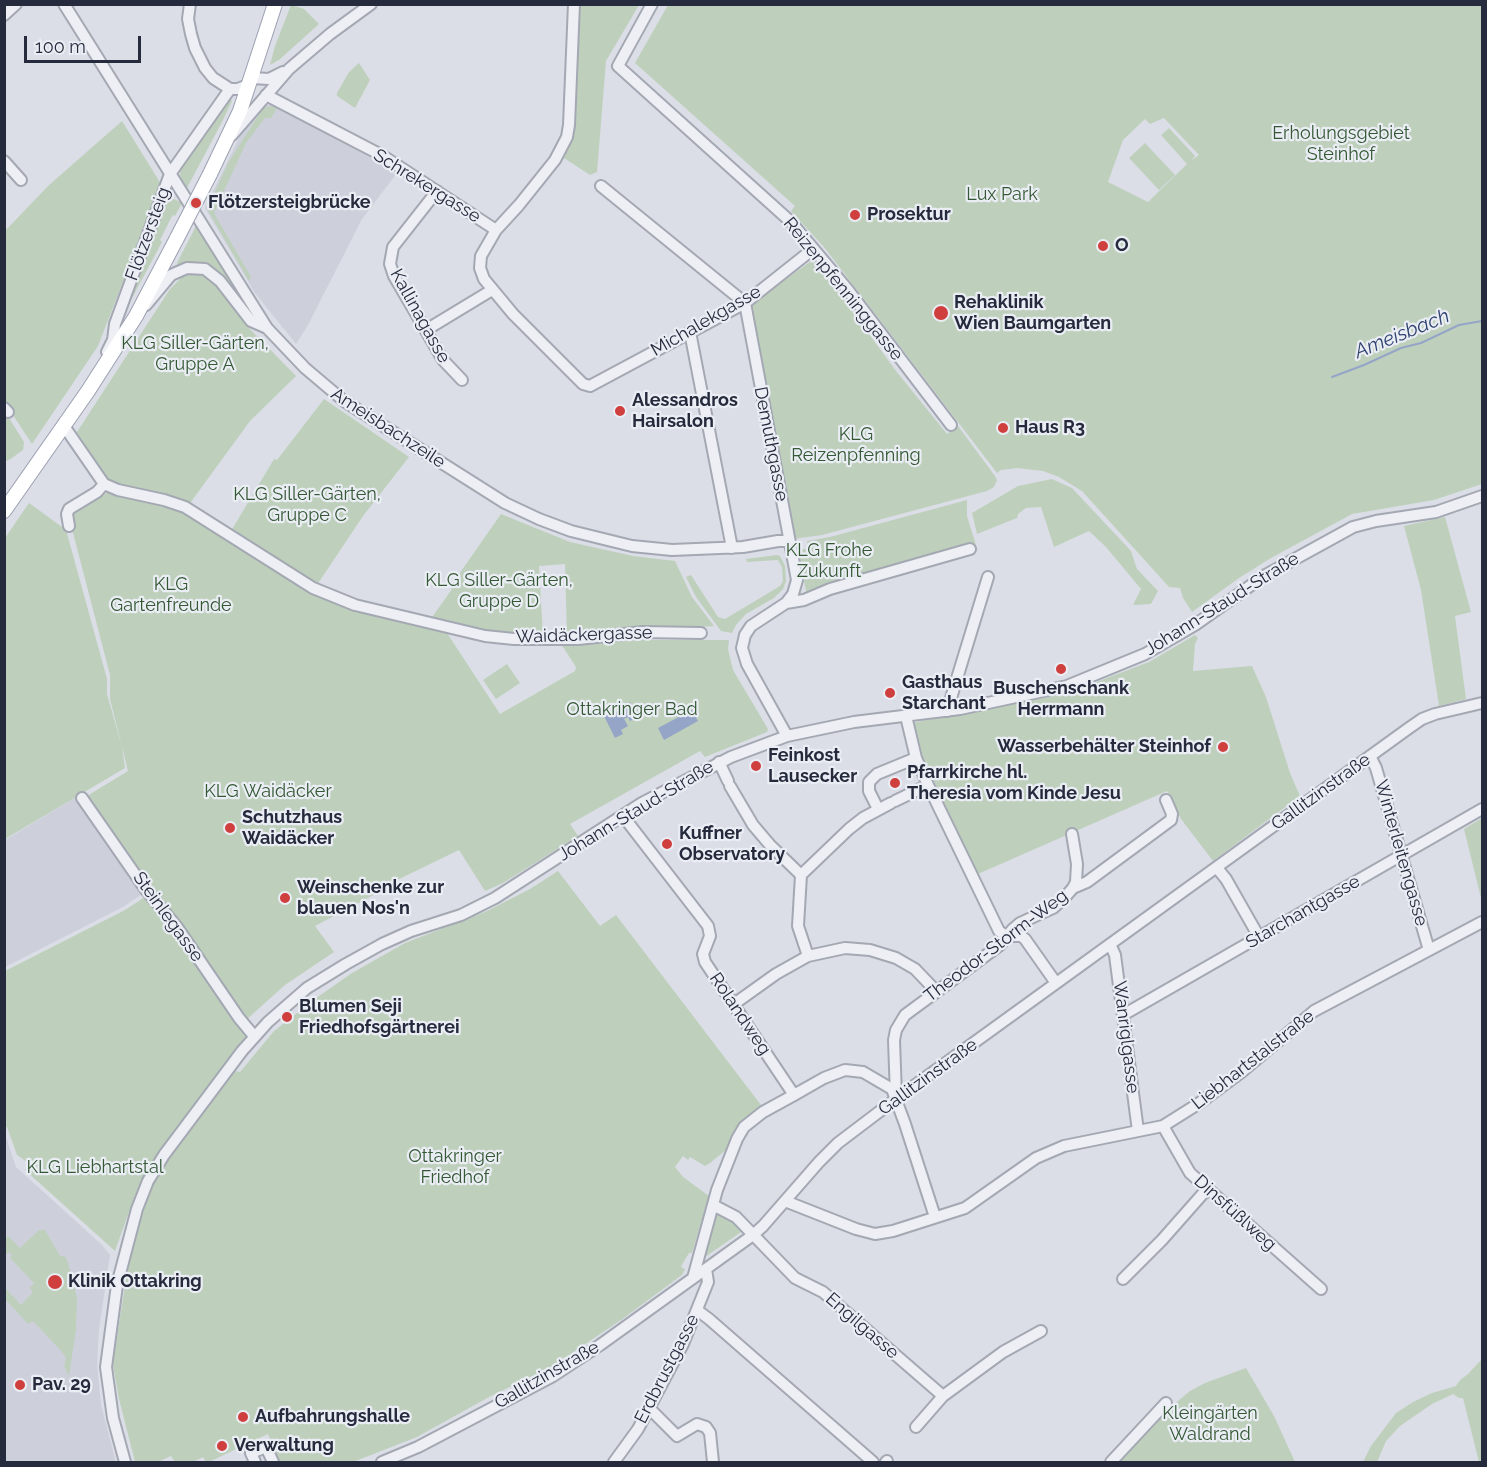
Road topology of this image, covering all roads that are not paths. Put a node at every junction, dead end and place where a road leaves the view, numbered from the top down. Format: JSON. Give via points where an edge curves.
{"nodes":[{"id":1,"x":16,"y":4,"type":"edge"},
{"id":2,"x":64,"y":4,"type":"edge"},
{"id":3,"x":190,"y":4,"type":"edge"},
{"id":4,"x":275,"y":4,"type":"edge"},
{"id":5,"x":371,"y":4,"type":"edge"},
{"id":6,"x":574,"y":4,"type":"edge"},
{"id":7,"x":652,"y":4,"type":"edge"},
{"id":8,"x":4,"y":15,"type":"edge"},
{"id":9,"x":289,"y":69,"type":"junction"},
{"id":10,"x":249,"y":82,"type":"junction"},
{"id":11,"x":230,"y":89,"type":"junction"},
{"id":12,"x":266,"y":95,"type":"junction"},
{"id":13,"x":226,"y":142,"type":"junction"},
{"id":14,"x":4,"y":161,"type":"edge"},
{"id":15,"x":170,"y":174,"type":"junction"},
{"id":16,"x":21,"y":180,"type":"dead end"},
{"id":17,"x":601,"y":186,"type":"dead end"},
{"id":18,"x":437,"y":191,"type":"junction"},
{"id":19,"x":496,"y":230,"type":"junction"},
{"id":20,"x":813,"y":249,"type":"junction"},
{"id":21,"x":492,"y":290,"type":"junction"},
{"id":22,"x":745,"y":303,"type":"junction"},
{"id":23,"x":136,"y":316,"type":"junction"},
{"id":24,"x":267,"y":328,"type":"junction"},
{"id":25,"x":426,"y":330,"type":"junction"},
{"id":26,"x":690,"y":332,"type":"junction"},
{"id":27,"x":462,"y":380,"type":"dead end"},
{"id":28,"x":594,"y":385,"type":"joint"},
{"id":29,"x":88,"y":391,"type":"junction"},
{"id":30,"x":951,"y":425,"type":"dead end"},
{"id":31,"x":64,"y":426,"type":"junction"},
{"id":32,"x":104,"y":484,"type":"junction"},
{"id":33,"x":1482,"y":496,"type":"edge"},
{"id":34,"x":4,"y":512,"type":"edge"},
{"id":35,"x":69,"y":526,"type":"dead end"},
{"id":36,"x":789,"y":542,"type":"junction"},
{"id":37,"x":732,"y":548,"type":"junction"},
{"id":38,"x":970,"y":549,"type":"dead end"},
{"id":39,"x":988,"y":577,"type":"dead end"},
{"id":40,"x":786,"y":603,"type":"junction"},
{"id":41,"x":701,"y":633,"type":"dead end"},
{"id":42,"x":1482,"y":703,"type":"edge"},
{"id":43,"x":947,"y":711,"type":"junction"},
{"id":44,"x":906,"y":716,"type":"junction"},
{"id":45,"x":787,"y":736,"type":"junction"},
{"id":46,"x":1370,"y":756,"type":"junction"},
{"id":47,"x":916,"y":758,"type":"junction"},
{"id":48,"x":719,"y":762,"type":"junction"},
{"id":49,"x":928,"y":785,"type":"junction"},
{"id":50,"x":82,"y":798,"type":"dead end"},
{"id":51,"x":1166,"y":800,"type":"dead end"},
{"id":52,"x":878,"y":809,"type":"junction"},
{"id":53,"x":1482,"y":809,"type":"edge"},
{"id":54,"x":623,"y":816,"type":"junction"},
{"id":55,"x":1072,"y":834,"type":"dead end"},
{"id":56,"x":1402,"y":855,"type":"junction"},
{"id":57,"x":1216,"y":868,"type":"junction"},
{"id":58,"x":801,"y":875,"type":"junction"},
{"id":59,"x":1073,"y":888,"type":"junction"},
{"id":60,"x":1482,"y":922,"type":"edge"},
{"id":61,"x":1006,"y":936,"type":"junction"},
{"id":62,"x":1259,"y":937,"type":"junction"},
{"id":63,"x":1110,"y":944,"type":"junction"},
{"id":64,"x":1429,"y":950,"type":"junction"},
{"id":65,"x":808,"y":956,"type":"junction"},
{"id":66,"x":1056,"y":983,"type":"junction"},
{"id":67,"x":936,"y":991,"type":"junction"},
{"id":68,"x":734,"y":1004,"type":"junction"},
{"id":69,"x":1123,"y":1015,"type":"junction"},
{"id":70,"x":255,"y":1036,"type":"junction"},
{"id":71,"x":794,"y":1095,"type":"junction"},
{"id":72,"x":896,"y":1099,"type":"junction"},
{"id":73,"x":1163,"y":1126,"type":"junction"},
{"id":74,"x":1138,"y":1131,"type":"junction"},
{"id":75,"x":1207,"y":1189,"type":"junction"},
{"id":76,"x":785,"y":1201,"type":"junction"},
{"id":77,"x":713,"y":1205,"type":"junction"},
{"id":78,"x":935,"y":1217,"type":"junction"},
{"id":79,"x":753,"y":1235,"type":"junction"},
{"id":80,"x":706,"y":1269,"type":"junction"},
{"id":81,"x":693,"y":1278,"type":"junction"},
{"id":82,"x":1123,"y":1279,"type":"dead end"},
{"id":83,"x":1321,"y":1289,"type":"dead end"},
{"id":84,"x":697,"y":1310,"type":"junction"},
{"id":85,"x":1041,"y":1331,"type":"dead end"},
{"id":86,"x":943,"y":1396,"type":"junction"},
{"id":87,"x":1166,"y":1403,"type":"dead end"},
{"id":88,"x":649,"y":1408,"type":"junction"},
{"id":89,"x":915,"y":1427,"type":"dead end"},
{"id":90,"x":125,"y":1462,"type":"edge"},
{"id":91,"x":255,"y":1462,"type":"edge"},
{"id":92,"x":273,"y":1462,"type":"edge"},
{"id":93,"x":382,"y":1462,"type":"edge"},
{"id":94,"x":614,"y":1462,"type":"edge"},
{"id":95,"x":713,"y":1462,"type":"edge"},
{"id":96,"x":873,"y":1462,"type":"edge"},
{"id":97,"x":1111,"y":1462,"type":"edge"}],
"edges":[{"from":1,"to":8,"type":"street"},
{"from":2,"to":15,"type":"street","name":"Ameisbachzeile"},
{"from":3,"to":11,"type":"street","via":[[189,24],[199,59],[210,75]]},
{"from":4,"to":10,"type":"main road"},
{"from":5,"to":9,"type":"street"},
{"from":6,"to":19,"type":"street","via":[[567,137],[544,176]]},
{"from":7,"to":20,"type":"street","name":"Reizenpfenninggasse","via":[[618,66],[791,222]]},
{"from":9,"to":10,"type":"street","via":[[269,79]]},
{"from":9,"to":12,"type":"street"},
{"from":10,"to":11,"type":"street","via":[[241,89]]},
{"from":10,"to":13,"type":"main road"},
{"from":11,"to":15,"type":"street","name":"Flötzersteig"},
{"from":12,"to":13,"type":"street"},
{"from":12,"to":18,"type":"street","name":"Schrekergasse","via":[[383,156]]},
{"from":13,"to":23,"type":"main road","name":"Flötzersteig","bridge":true},
{"from":14,"to":16,"type":"street"},
{"from":15,"to":24,"type":"street","name":"Ameisbachzeile"},
{"from":15,"to":29,"type":"street","name":"Flötzersteig","via":[[115,324],[113,340]]},
{"from":17,"to":22,"type":"street"},
{"from":18,"to":19,"type":"street","name":"Schrekergasse"},
{"from":18,"to":25,"type":"street","name":"Kallinagasse","via":[[393,247],[390,258],[394,276]]},
{"from":19,"to":21,"type":"street","name":"Schrekergasse","via":[[480,262],[481,273]]},
{"from":20,"to":22,"type":"street","name":"Michalekgasse"},
{"from":20,"to":30,"type":"street","name":"Reizenpfenninggasse"},
{"from":21,"to":25,"type":"street"},
{"from":21,"to":28,"type":"street","name":"Schrekergasse","via":[[583,384]]},
{"from":22,"to":26,"type":"street","name":"Michalekgasse"},
{"from":22,"to":36,"type":"street","name":"Demuthgasse"},
{"from":23,"to":24,"type":"street","via":[[171,275],[197,267],[213,274],[251,321]]},
{"from":23,"to":29,"type":"main road","name":"Flötzersteig"},
{"from":24,"to":37,"type":"street","name":"Ameisbachzeile","via":[[344,401],[505,503],[538,519],[632,546],[672,550]]},
{"from":25,"to":27,"type":"street","name":"Kallinagasse","via":[[443,360]]},
{"from":26,"to":28,"type":"street","name":"Michalekgasse"},
{"from":26,"to":37,"type":"street"},
{"from":29,"to":31,"type":"main road","name":"Flötzersteig"},
{"from":31,"to":32,"type":"street"},
{"from":31,"to":34,"type":"main road","name":"Flötzersteig"},
{"from":32,"to":35,"type":"street","via":[[69,509]]},
{"from":32,"to":41,"type":"street","name":"Waidäckergasse","via":[[185,507],[314,588],[398,617],[514,639]]},
{"from":33,"to":43,"type":"street","name":"Johann-Staud-Straße","via":[[1436,512],[1376,521],[1342,532],[1264,576],[1184,632],[1103,673],[1056,689]]},
{"from":36,"to":37,"type":"street","name":"Ameisbachzeile"},
{"from":36,"to":40,"type":"street","name":"Demuthgasse","via":[[797,580]]},
{"from":38,"to":40,"type":"street"},
{"from":39,"to":43,"type":"street"},
{"from":40,"to":45,"type":"street","via":[[751,626],[742,648]]},
{"from":42,"to":46,"type":"street","name":"Gallitzinstraße","via":[[1422,719]]},
{"from":43,"to":44,"type":"street","name":"Johann-Staud-Straße"},
{"from":44,"to":45,"type":"street","name":"Johann-Staud-Straße"},
{"from":44,"to":47,"type":"street"},
{"from":45,"to":48,"type":"street","name":"Johann-Staud-Straße"},
{"from":46,"to":56,"type":"street","name":"Winterleitengasse"},
{"from":46,"to":57,"type":"street","name":"Gallitzinstraße"},
{"from":47,"to":49,"type":"street"},
{"from":47,"to":52,"type":"street","via":[[877,774],[869,782]]},
{"from":48,"to":54,"type":"street","name":"Johann-Staud-Straße"},
{"from":48,"to":58,"type":"street","via":[[753,825]]},
{"from":49,"to":52,"type":"street"},
{"from":49,"to":61,"type":"street","via":[[999,931]]},
{"from":50,"to":70,"type":"street","name":"Steinlegasse"},
{"from":51,"to":59,"type":"street","name":"Theodor-Storm-Weg","via":[[1171,820],[1087,882]]},
{"from":52,"to":58,"type":"street","via":[[849,829]]},
{"from":53,"to":56,"type":"street","name":"Starchantgasse"},
{"from":54,"to":68,"type":"street","name":"Rolandweg","via":[[708,927],[704,959]]},
{"from":54,"to":70,"type":"street","name":"Johann-Staud-Straße","via":[[480,906],[392,940],[346,964],[307,988]]},
{"from":55,"to":59,"type":"street","via":[[1077,864]]},
{"from":56,"to":62,"type":"street","name":"Starchantgasse"},
{"from":56,"to":64,"type":"street","name":"Winterleitengasse"},
{"from":57,"to":62,"type":"street"},
{"from":57,"to":63,"type":"street","name":"Gallitzinstraße"},
{"from":58,"to":65,"type":"street","via":[[798,926]]},
{"from":59,"to":61,"type":"street","name":"Theodor-Storm-Weg","via":[[1059,904],[1020,923]]},
{"from":60,"to":64,"type":"street","name":"Liebhartstalstraße"},
{"from":61,"to":66,"type":"street","via":[[1025,939]]},
{"from":61,"to":67,"type":"street","name":"Theodor-Storm-Weg","via":[[1000,945]]},
{"from":62,"to":69,"type":"street","name":"Starchantgasse"},
{"from":63,"to":66,"type":"street","name":"Gallitzinstraße"},
{"from":63,"to":69,"type":"street","name":"Wanriglgasse"},
{"from":64,"to":73,"type":"street","name":"Liebhartstalstraße","via":[[1314,1011],[1244,1070]]},
{"from":65,"to":67,"type":"street","via":[[845,948],[883,953],[915,969]]},
{"from":65,"to":68,"type":"street"},
{"from":66,"to":72,"type":"street","name":"Gallitzinstraße"},
{"from":67,"to":72,"type":"street","name":"Theodor-Storm-Weg","via":[[905,1015],[896,1030]]},
{"from":68,"to":71,"type":"street","name":"Rolandweg"},
{"from":69,"to":74,"type":"street","name":"Wanriglgasse"},
{"from":70,"to":90,"type":"street","name":"Johann-Staud-Straße","via":[[164,1155],[148,1181],[131,1228],[117,1285],[106,1367],[113,1418]]},
{"from":71,"to":72,"type":"street","via":[[836,1073],[855,1070],[885,1084]]},
{"from":71,"to":77,"type":"street","via":[[744,1127]]},
{"from":72,"to":76,"type":"street","name":"Gallitzinstraße","via":[[838,1143]]},
{"from":72,"to":78,"type":"street"},
{"from":73,"to":74,"type":"street","name":"Liebhartstalstraße"},
{"from":73,"to":75,"type":"street","name":"Dinsfüßlweg","via":[[1190,1173]]},
{"from":74,"to":78,"type":"street","name":"Liebhartstalstraße","via":[[1064,1146],[1035,1158],[965,1208]]},
{"from":75,"to":82,"type":"street"},
{"from":75,"to":83,"type":"street","name":"Dinsfüßlweg"},
{"from":76,"to":78,"type":"street","name":"Liebhartstalstraße","via":[[868,1233],[893,1231]]},
{"from":76,"to":79,"type":"street","name":"Gallitzinstraße"},
{"from":77,"to":79,"type":"street","name":"Engilgasse","via":[[733,1215]]},
{"from":77,"to":81,"type":"street"},
{"from":79,"to":80,"type":"street","name":"Gallitzinstraße"},
{"from":79,"to":86,"type":"street","name":"Engilgasse","via":[[795,1278],[823,1293]]},
{"from":80,"to":81,"type":"street","name":"Gallitzinstraße"},
{"from":80,"to":84,"type":"street","name":"Erdbrustgasse","via":[[708,1282]]},
{"from":81,"to":93,"type":"street","name":"Gallitzinstraße","via":[[553,1376]]},
{"from":84,"to":88,"type":"street","name":"Erdbrustgasse"},
{"from":84,"to":96,"type":"street"},
{"from":85,"to":86,"type":"street","via":[[1003,1352]]},
{"from":86,"to":89,"type":"street"},
{"from":87,"to":97,"type":"street"},
{"from":88,"to":94,"type":"street","name":"Erdbrustgasse"},
{"from":88,"to":95,"type":"street","via":[[673,1440],[697,1424],[706,1427]]},
{"from":91,"to":92,"type":"street","via":[[251,1453],[266,1447]]}]}
